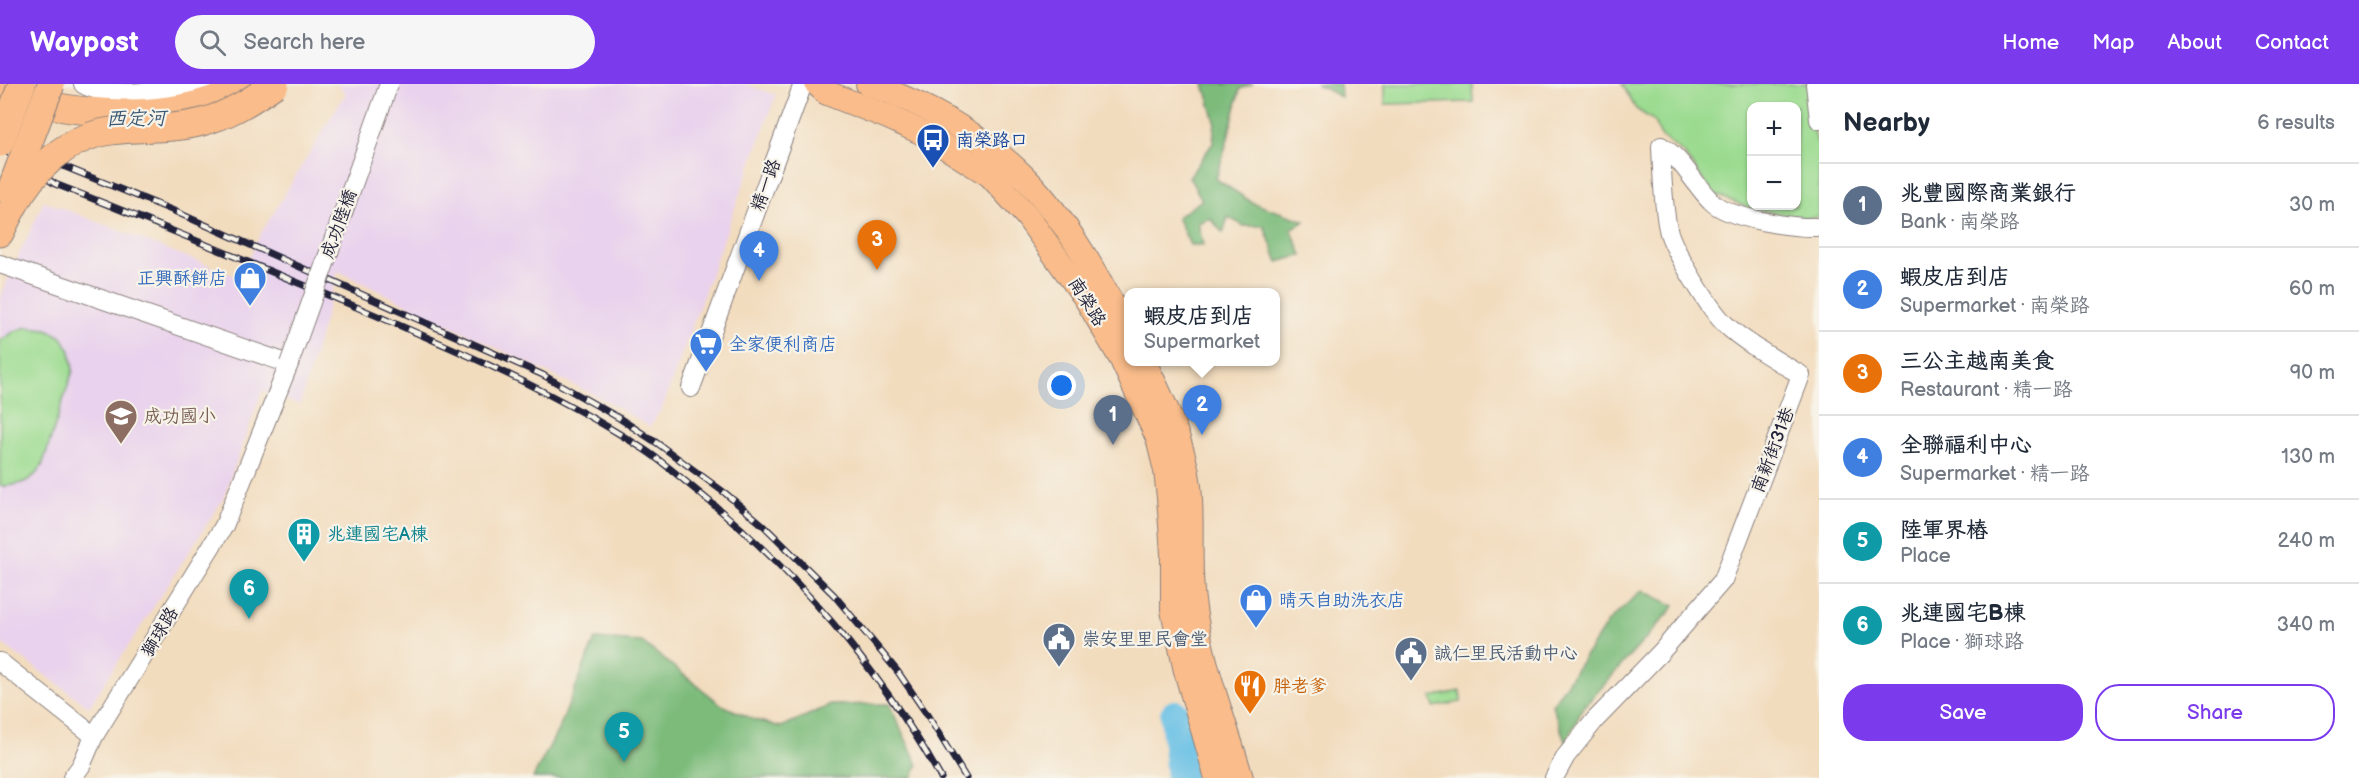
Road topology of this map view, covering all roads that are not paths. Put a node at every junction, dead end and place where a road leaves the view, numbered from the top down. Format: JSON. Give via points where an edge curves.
{"nodes":[{"id":1,"x":22,"y":84,"type":"edge"},
{"id":2,"x":33,"y":84,"type":"edge"},
{"id":3,"x":51,"y":84,"type":"edge"},
{"id":4,"x":83,"y":84,"type":"edge"},
{"id":5,"x":211,"y":84,"type":"edge"},
{"id":6,"x":247,"y":84,"type":"edge"},
{"id":7,"x":275,"y":84,"type":"edge"},
{"id":8,"x":389,"y":84,"type":"edge"},
{"id":9,"x":803,"y":84,"type":"edge"},
{"id":10,"x":817,"y":84,"type":"edge"},
{"id":11,"x":868,"y":84,"type":"edge"},
{"id":12,"x":1815,"y":84,"type":"edge"},
{"id":13,"x":0,"y":91,"type":"edge"},
{"id":14,"x":1819,"y":120,"type":"edge"},
{"id":15,"x":0,"y":143,"type":"edge"},
{"id":16,"x":0,"y":172,"type":"edge"},
{"id":17,"x":0,"y":219,"type":"edge"},
{"id":18,"x":1819,"y":227,"type":"edge"},
{"id":19,"x":0,"y":233,"type":"edge"},
{"id":20,"x":6,"y":270,"type":"edge"},
{"id":21,"x":1124,"y":326,"type":"edge"},
{"id":22,"x":288,"y":364,"type":"junction"},
{"id":23,"x":1124,"y":364,"type":"edge"},
{"id":24,"x":1125,"y":366,"type":"edge"},
{"id":25,"x":1146,"y":366,"type":"edge"},
{"id":26,"x":691,"y":388,"type":"dead end"},
{"id":27,"x":224,"y":526,"type":"joint"},
{"id":28,"x":0,"y":662,"type":"edge"},
{"id":29,"x":94,"y":736,"type":"junction"},
{"id":30,"x":72,"y":778,"type":"edge"},
{"id":31,"x":1217,"y":778,"type":"edge"},
{"id":32,"x":1241,"y":778,"type":"edge"},
{"id":33,"x":1554,"y":778,"type":"edge"}],
"edges":[{"from":1,"to":15,"type":"highway","bridge":true},
{"from":2,"to":16,"type":"highway"},
{"from":3,"to":17,"type":"highway","bridge":true},
{"from":4,"to":5,"type":"street","via":[[98,91],[163,91]]},
{"from":6,"to":13,"type":"highway","bridge":true,"via":[[212,101],[155,112],[79,109]]},
{"from":7,"to":19,"type":"highway","bridge":true,"via":[[228,113],[203,122],[110,131],[81,139],[31,178]]},
{"from":8,"to":22,"type":"street","name":"成功陸橋","bridge":true},
{"from":9,"to":26,"type":"street","name":"精一路"},
{"from":10,"to":23,"type":"main road","name":"南榮路","via":[[827,93],[925,134],[990,176],[1027,216],[1087,300]]},
{"from":11,"to":21,"type":"main road","name":"南榮路","via":[[945,119],[1005,159],[1041,196],[1089,262]]},
{"from":12,"to":14,"type":"street"},
{"from":18,"to":33,"type":"street","name":"南新街31巷","via":[[1752,219],[1714,204],[1684,164],[1661,146],[1670,234],[1693,279],[1724,323],[1801,375],[1723,580],[1595,720]]},
{"from":20,"to":22,"type":"street"},
{"from":22,"to":27,"type":"street","name":"成功陸橋"},
{"from":24,"to":31,"type":"main road","name":"南榮路","via":[[1158,438],[1166,471],[1173,610]]},
{"from":25,"to":32,"type":"main road","via":[[1185,464],[1192,600]]},
{"from":27,"to":29,"type":"street","name":"獅球路"},
{"from":28,"to":29,"type":"street"},
{"from":29,"to":30,"type":"street","name":"獅球路"}]}
